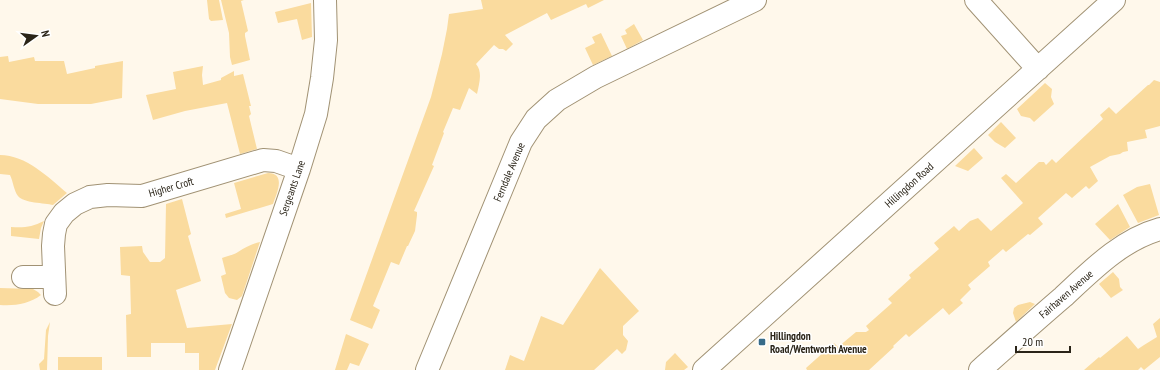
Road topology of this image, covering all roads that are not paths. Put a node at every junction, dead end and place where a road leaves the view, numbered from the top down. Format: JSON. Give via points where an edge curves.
{"nodes":[{"id":1,"x":325,"y":0,"type":"edge"},
{"id":2,"x":755,"y":0,"type":"edge"},
{"id":3,"x":976,"y":0,"type":"edge"},
{"id":4,"x":1114,"y":0,"type":"edge"},
{"id":5,"x":1038,"y":68,"type":"junction"},
{"id":6,"x":299,"y":169,"type":"junction"},
{"id":7,"x":1160,"y":228,"type":"edge"},
{"id":8,"x":23,"y":277,"type":"dead end"},
{"id":9,"x":230,"y":370,"type":"edge"},
{"id":10,"x":427,"y":370,"type":"edge"},
{"id":11,"x":704,"y":370,"type":"edge"},
{"id":12,"x":980,"y":370,"type":"edge"}],
"edges":[{"from":1,"to":6,"type":"street","name":"Sergeants Lane","via":[[326,40],[322,78],[316,114]]},
{"from":2,"to":10,"type":"street","name":"Ferndale Avenue","via":[[596,77],[557,100],[536,119],[521,142]]},
{"from":3,"to":5,"type":"street"},
{"from":4,"to":5,"type":"street","name":"Hillingdon Road"},
{"from":5,"to":11,"type":"street","name":"Hillingdon Road"},
{"from":6,"to":8,"type":"street","name":"Higher Croft","via":[[276,161],[263,160],[142,196],[90,197],[75,204],[56,224],[53,246],[54,285]]},
{"from":6,"to":9,"type":"street","name":"Sergeants Lane"},
{"from":7,"to":12,"type":"street","name":"Fairhaven Avenue","via":[[1118,249]]}]}
